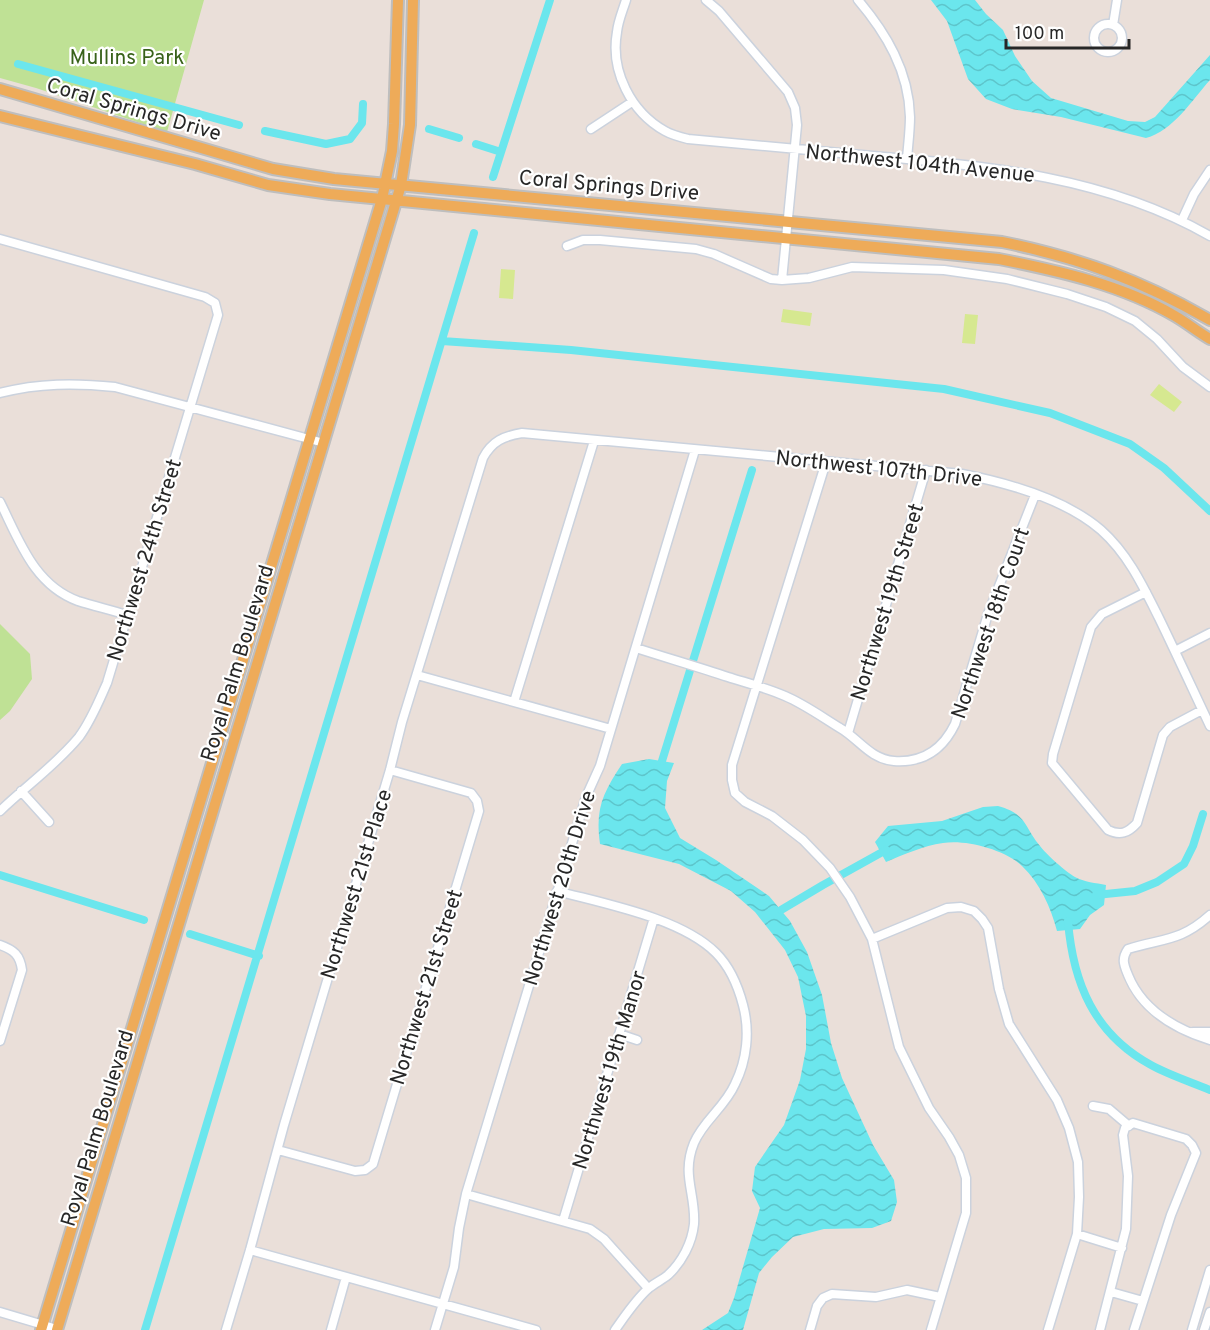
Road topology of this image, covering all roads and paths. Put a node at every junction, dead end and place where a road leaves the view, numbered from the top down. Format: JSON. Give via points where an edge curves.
{"nodes":[{"id":1,"x":398,"y":0,"type":"edge"},
{"id":2,"x":413,"y":0,"type":"edge"},
{"id":3,"x":626,"y":0,"type":"edge"},
{"id":4,"x":706,"y":0,"type":"edge"},
{"id":5,"x":858,"y":0,"type":"edge"},
{"id":6,"x":1117,"y":0,"type":"edge"},
{"id":7,"x":1113,"y":25,"type":"dead end"},
{"id":8,"x":0,"y":90,"type":"edge"},
{"id":9,"x":632,"y":102,"type":"junction"},
{"id":10,"x":0,"y":116,"type":"edge"},
{"id":11,"x":591,"y":129,"type":"dead end"},
{"id":12,"x":795,"y":149,"type":"junction"},
{"id":13,"x":907,"y":159,"type":"junction"},
{"id":14,"x":1210,"y":170,"type":"edge"},
{"id":15,"x":385,"y":184,"type":"junction"},
{"id":16,"x":401,"y":185,"type":"junction"},
{"id":17,"x":382,"y":200,"type":"junction"},
{"id":18,"x":397,"y":201,"type":"junction"},
{"id":19,"x":1182,"y":220,"type":"junction"},
{"id":20,"x":788,"y":222,"type":"junction"},
{"id":21,"x":1210,"y":236,"type":"edge"},
{"id":22,"x":0,"y":239,"type":"edge"},
{"id":23,"x":787,"y":239,"type":"junction"},
{"id":24,"x":567,"y":246,"type":"dead end"},
{"id":25,"x":782,"y":280,"type":"junction"},
{"id":26,"x":1210,"y":320,"type":"edge"},
{"id":27,"x":1210,"y":339,"type":"edge"},
{"id":28,"x":1209,"y":384,"type":"edge"},
{"id":29,"x":0,"y":393,"type":"edge"},
{"id":30,"x":189,"y":408,"type":"junction"},
{"id":31,"x":310,"y":439,"type":"junction"},
{"id":32,"x":594,"y":441,"type":"junction"},
{"id":33,"x":495,"y":442,"type":"joint"},
{"id":34,"x":324,"y":443,"type":"junction"},
{"id":35,"x":695,"y":450,"type":"junction"},
{"id":36,"x":826,"y":462,"type":"junction"},
{"id":37,"x":926,"y":470,"type":"junction"},
{"id":38,"x":1035,"y":495,"type":"junction"},
{"id":39,"x":0,"y":502,"type":"edge"},
{"id":40,"x":1146,"y":592,"type":"junction"},
{"id":41,"x":127,"y":615,"type":"junction"},
{"id":42,"x":1210,"y":633,"type":"edge"},
{"id":43,"x":636,"y":648,"type":"junction"},
{"id":44,"x":1175,"y":651,"type":"junction"},
{"id":45,"x":417,"y":675,"type":"junction"},
{"id":46,"x":757,"y":686,"type":"junction"},
{"id":47,"x":514,"y":702,"type":"junction"},
{"id":48,"x":1203,"y":710,"type":"junction"},
{"id":49,"x":1210,"y":726,"type":"edge"},
{"id":50,"x":611,"y":729,"type":"junction"},
{"id":51,"x":848,"y":733,"type":"junction"},
{"id":52,"x":390,"y":770,"type":"junction"},
{"id":53,"x":21,"y":791,"type":"junction"},
{"id":54,"x":0,"y":811,"type":"edge"},
{"id":55,"x":49,"y":822,"type":"dead end"},
{"id":56,"x":557,"y":891,"type":"junction"},
{"id":57,"x":1210,"y":915,"type":"edge"},
{"id":58,"x":654,"y":918,"type":"junction"},
{"id":59,"x":872,"y":939,"type":"junction"},
{"id":60,"x":0,"y":945,"type":"edge"},
{"id":61,"x":1190,"y":1032,"type":"junction"},
{"id":62,"x":1210,"y":1032,"type":"edge"},
{"id":63,"x":619,"y":1034,"type":"junction"},
{"id":64,"x":638,"y":1040,"type":"dead end"},
{"id":65,"x":1210,"y":1040,"type":"edge"},
{"id":66,"x":0,"y":1041,"type":"edge"},
{"id":67,"x":1094,"y":1106,"type":"dead end"},
{"id":68,"x":1129,"y":1125,"type":"junction"},
{"id":69,"x":278,"y":1150,"type":"junction"},
{"id":70,"x":466,"y":1194,"type":"junction"},
{"id":71,"x":563,"y":1221,"type":"junction"},
{"id":72,"x":1077,"y":1234,"type":"junction"},
{"id":73,"x":1122,"y":1248,"type":"junction"},
{"id":74,"x":250,"y":1250,"type":"junction"},
{"id":75,"x":1210,"y":1270,"type":"edge"},
{"id":76,"x":346,"y":1277,"type":"junction"},
{"id":77,"x":648,"y":1288,"type":"junction"},
{"id":78,"x":1111,"y":1292,"type":"junction"},
{"id":79,"x":940,"y":1297,"type":"junction"},
{"id":80,"x":1143,"y":1301,"type":"junction"},
{"id":81,"x":442,"y":1304,"type":"junction"},
{"id":82,"x":0,"y":1312,"type":"edge"},
{"id":83,"x":1210,"y":1312,"type":"edge"},
{"id":84,"x":42,"y":1328,"type":"edge"},
{"id":85,"x":57,"y":1330,"type":"edge"},
{"id":86,"x":226,"y":1330,"type":"edge"},
{"id":87,"x":331,"y":1330,"type":"edge"},
{"id":88,"x":435,"y":1330,"type":"edge"},
{"id":89,"x":536,"y":1330,"type":"edge"},
{"id":90,"x":615,"y":1330,"type":"edge"},
{"id":91,"x":810,"y":1330,"type":"edge"},
{"id":92,"x":931,"y":1330,"type":"edge"},
{"id":93,"x":1048,"y":1330,"type":"edge"},
{"id":94,"x":1100,"y":1330,"type":"edge"},
{"id":95,"x":1134,"y":1330,"type":"edge"},
{"id":96,"x":1192,"y":1330,"type":"edge"},
{"id":97,"x":1204,"y":1330,"type":"edge"}],
"edges":[{"from":1,"to":15,"type":"main road","name":"Royal Palm Boulevard","via":[[394,124]]},
{"from":2,"to":16,"type":"main road","name":"Royal Palm Boulevard","via":[[410,125]]},
{"from":3,"to":9,"type":"street","via":[[617,30],[616,54],[620,77]]},
{"from":4,"to":12,"type":"street","via":[[788,92],[795,108]]},
{"from":5,"to":13,"type":"street","via":[[894,50],[905,82],[910,115]]},
{"from":6,"to":7,"type":"street"},
{"from":8,"to":15,"type":"main road","name":"Coral Springs Drive","via":[[273,169]]},
{"from":9,"to":11,"type":"street"},
{"from":9,"to":12,"type":"street","name":"Northwest 104th Avenue","via":[[666,132],[687,139]]},
{"from":10,"to":17,"type":"main road","name":"Coral Springs Drive","via":[[268,185]]},
{"from":12,"to":13,"type":"street","name":"Northwest 104th Avenue"},
{"from":12,"to":20,"type":"street"},
{"from":13,"to":19,"type":"street","name":"Northwest 104th Avenue","via":[[1042,176],[1097,190]]},
{"from":14,"to":19,"type":"street"},
{"from":15,"to":16,"type":"main road","name":"Coral Springs Drive"},
{"from":15,"to":17,"type":"main road","name":"Royal Palm Boulevard"},
{"from":16,"to":18,"type":"main road","name":"Royal Palm Boulevard"},
{"from":16,"to":20,"type":"main road","name":"Coral Springs Drive"},
{"from":17,"to":18,"type":"main road","name":"Coral Springs Drive"},
{"from":17,"to":31,"type":"main road","name":"Royal Palm Boulevard"},
{"from":18,"to":23,"type":"main road","name":"Coral Springs Drive"},
{"from":18,"to":34,"type":"main road","name":"Royal Palm Boulevard"},
{"from":19,"to":21,"type":"street","name":"Northwest 104th Avenue"},
{"from":20,"to":23,"type":"street"},
{"from":20,"to":26,"type":"main road","name":"Coral Springs Drive","via":[[1002,242],[1050,252],[1143,284]]},
{"from":22,"to":30,"type":"street","name":"Northwest 24th Street","via":[[215,303],[218,315]]},
{"from":23,"to":25,"type":"street"},
{"from":23,"to":27,"type":"main road","name":"Coral Springs Drive","via":[[999,258],[1045,268],[1136,298],[1174,315]]},
{"from":24,"to":25,"type":"street","via":[[583,240],[600,240],[696,249]]},
{"from":25,"to":28,"type":"street","via":[[852,267],[944,270],[1007,279],[1064,293],[1135,321],[1171,357]]},
{"from":29,"to":30,"type":"street","via":[[46,384],[80,383],[115,387]]},
{"from":30,"to":31,"type":"street"},
{"from":30,"to":41,"type":"street","name":"Northwest 24th Street"},
{"from":31,"to":34,"type":"street"},
{"from":31,"to":84,"type":"main road","name":"Royal Palm Boulevard"},
{"from":32,"to":33,"type":"street","name":"Northwest 107th Drive","via":[[522,433]]},
{"from":32,"to":35,"type":"street","name":"Northwest 107th Drive"},
{"from":32,"to":47,"type":"street"},
{"from":33,"to":45,"type":"street","name":"Northwest 21st Place","via":[[483,458]]},
{"from":34,"to":85,"type":"main road","name":"Royal Palm Boulevard"},
{"from":35,"to":36,"type":"street","name":"Northwest 107th Drive"},
{"from":35,"to":43,"type":"street","name":"Northwest 20th Drive"},
{"from":36,"to":37,"type":"street","name":"Northwest 107th Drive"},
{"from":36,"to":46,"type":"street"},
{"from":37,"to":38,"type":"street","name":"Northwest 107th Drive","via":[[1000,481]]},
{"from":37,"to":51,"type":"street","name":"Northwest 19th Street"},
{"from":38,"to":40,"type":"street","name":"Northwest 107th Drive","via":[[1068,509],[1101,530],[1127,559]]},
{"from":38,"to":51,"type":"street","name":"Northwest 18th Court","via":[[988,614],[949,738],[927,756],[893,761],[877,756]]},
{"from":39,"to":41,"type":"street","via":[[29,562],[45,580],[76,600]]},
{"from":40,"to":44,"type":"street","name":"Northwest 107th Drive"},
{"from":40,"to":48,"type":"street","via":[[1102,614],[1091,627],[1052,763],[1108,830],[1126,833],[1137,824],[1163,735],[1170,727]]},
{"from":41,"to":53,"type":"street","name":"Northwest 24th Street","via":[[95,711],[62,756]]},
{"from":42,"to":44,"type":"street"},
{"from":43,"to":46,"type":"street"},
{"from":43,"to":50,"type":"street","name":"Northwest 20th Drive"},
{"from":44,"to":48,"type":"street","name":"Northwest 107th Drive"},
{"from":45,"to":47,"type":"street"},
{"from":45,"to":52,"type":"street","name":"Northwest 21st Place"},
{"from":46,"to":51,"type":"street","via":[[786,696]]},
{"from":46,"to":59,"type":"street","via":[[732,765],[735,793],[803,840],[830,868]]},
{"from":47,"to":50,"type":"street"},
{"from":48,"to":49,"type":"street","name":"Northwest 107th Drive"},
{"from":50,"to":56,"type":"street","name":"Northwest 20th Drive"},
{"from":52,"to":69,"type":"street","name":"Northwest 21st Place"},
{"from":52,"to":69,"type":"street","name":"Northwest 21st Street","via":[[471,793],[479,811],[373,1164],[356,1171]]},
{"from":53,"to":54,"type":"street","name":"Northwest 24th Street"},
{"from":53,"to":55,"type":"street"},
{"from":56,"to":58,"type":"street"},
{"from":56,"to":70,"type":"street","name":"Northwest 20th Drive"},
{"from":57,"to":61,"type":"street","via":[[1176,938],[1128,949],[1123,956],[1133,989],[1144,1002],[1158,1016]]},
{"from":58,"to":63,"type":"street","name":"Northwest 19th Manor"},
{"from":58,"to":77,"type":"street","via":[[697,938],[717,954],[739,990],[747,1041],[735,1084],[702,1129],[690,1155],[694,1223],[683,1258],[668,1275]]},
{"from":59,"to":72,"type":"street","via":[[947,908],[960,907],[982,918],[988,928],[1009,1024],[1044,1077],[1069,1128],[1078,1162]]},
{"from":59,"to":79,"type":"street","via":[[899,1047],[929,1108],[959,1155],[966,1178],[966,1213]]},
{"from":60,"to":66,"type":"street","via":[[12,949],[20,958],[22,970]]},
{"from":61,"to":62,"type":"street"},
{"from":61,"to":65,"type":"street"},
{"from":63,"to":64,"type":"street"},
{"from":63,"to":71,"type":"street","name":"Northwest 19th Manor"},
{"from":67,"to":68,"type":"street","via":[[1109,1109]]},
{"from":68,"to":73,"type":"street","via":[[1123,1135],[1128,1204]]},
{"from":68,"to":80,"type":"street","via":[[1186,1139],[1196,1153]]},
{"from":69,"to":74,"type":"street","name":"Northwest 21st Place"},
{"from":70,"to":71,"type":"street"},
{"from":70,"to":81,"type":"street","name":"Northwest 20th Drive","via":[[454,1267]]},
{"from":71,"to":77,"type":"street","via":[[590,1229],[604,1239]]},
{"from":72,"to":73,"type":"street"},
{"from":72,"to":93,"type":"street"},
{"from":73,"to":78,"type":"street"},
{"from":74,"to":76,"type":"street"},
{"from":74,"to":86,"type":"street","name":"Northwest 21st Place"},
{"from":75,"to":96,"type":"street"},
{"from":76,"to":81,"type":"street"},
{"from":76,"to":87,"type":"street"},
{"from":77,"to":90,"type":"street"},
{"from":78,"to":80,"type":"street"},
{"from":78,"to":94,"type":"street"},
{"from":79,"to":91,"type":"street","via":[[907,1290],[876,1297],[832,1294],[817,1306]]},
{"from":79,"to":92,"type":"street"},
{"from":80,"to":95,"type":"street"},
{"from":81,"to":88,"type":"street","name":"Northwest 20th Drive"},
{"from":81,"to":89,"type":"street"},
{"from":82,"to":84,"type":"street"},
{"from":83,"to":97,"type":"street"},
{"from":84,"to":85,"type":"street"}]}
